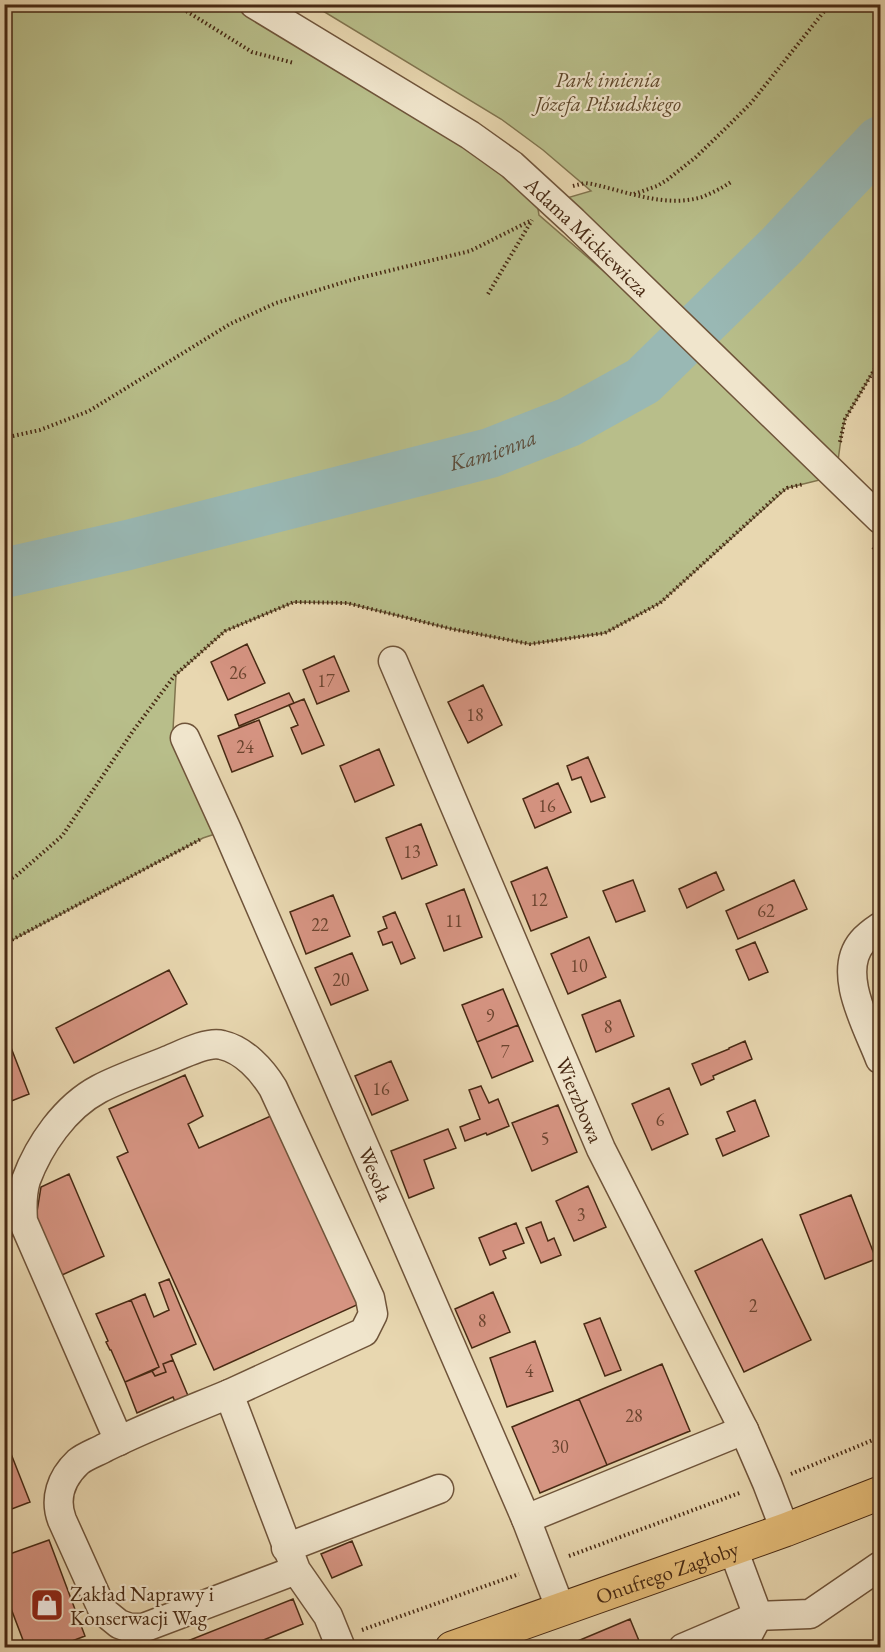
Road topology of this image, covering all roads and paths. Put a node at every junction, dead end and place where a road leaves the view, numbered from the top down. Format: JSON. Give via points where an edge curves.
{"nodes":[{"id":1,"x":254,"y":4,"type":"edge"},
{"id":2,"x":830,"y":4,"type":"edge"},
{"id":3,"x":731,"y":183,"type":"dead end"},
{"id":4,"x":572,"y":187,"type":"dead end"},
{"id":5,"x":634,"y":194,"type":"junction"},
{"id":6,"x":488,"y":294,"type":"dead end"},
{"id":7,"x":880,"y":360,"type":"edge"},
{"id":8,"x":4,"y":438,"type":"edge"},
{"id":9,"x":836,"y":476,"type":"junction"},
{"id":10,"x":880,"y":519,"type":"edge"},
{"id":11,"x":393,"y":662,"type":"dead end"},
{"id":12,"x":185,"y":738,"type":"dead end"},
{"id":13,"x":227,"y":830,"type":"junction"},
{"id":14,"x":880,"y":927,"type":"edge"},
{"id":15,"x":4,"y":944,"type":"edge"},
{"id":16,"x":880,"y":1059,"type":"edge"},
{"id":17,"x":229,"y":1394,"type":"junction"},
{"id":18,"x":744,"y":1430,"type":"junction"},
{"id":19,"x":880,"y":1437,"type":"edge"},
{"id":20,"x":119,"y":1441,"type":"junction"},
{"id":21,"x":767,"y":1483,"type":"junction"},
{"id":22,"x":439,"y":1489,"type":"dead end"},
{"id":23,"x":880,"y":1493,"type":"edge"},
{"id":24,"x":526,"y":1519,"type":"junction"},
{"id":25,"x":785,"y":1530,"type":"junction"},
{"id":26,"x":733,"y":1549,"type":"junction"},
{"id":27,"x":291,"y":1559,"type":"junction"},
{"id":28,"x":544,"y":1564,"type":"junction"},
{"id":29,"x":880,"y":1566,"type":"edge"},
{"id":30,"x":561,"y":1610,"type":"junction"},
{"id":31,"x":758,"y":1616,"type":"junction"},
{"id":32,"x":339,"y":1643,"type":"edge"},
{"id":33,"x":452,"y":1647,"type":"edge"},
{"id":34,"x":683,"y":1647,"type":"edge"},
{"id":35,"x":741,"y":1647,"type":"edge"}],
"edges":[{"from":1,"to":9,"type":"street","name":"Adama Mickiewicza","via":[[491,150],[534,184]]},
{"from":2,"to":5,"type":"path","via":[[727,128],[667,180]]},
{"from":3,"to":5,"type":"path","via":[[702,197],[676,201]]},
{"from":4,"to":5,"type":"path","via":[[585,183]]},
{"from":6,"to":8,"type":"path","via":[[532,219],[470,251],[351,280],[253,312],[89,411],[40,430]]},
{"from":7,"to":9,"type":"path","via":[[845,419]]},
{"from":9,"to":10,"type":"street","name":"Adama Mickiewicza"},
{"from":11,"to":18,"type":"street","name":"Wierzbowa","via":[[601,1149]]},
{"from":12,"to":13,"type":"street","name":"Wesoła"},
{"from":13,"to":15,"type":"path","via":[[203,838]]},
{"from":13,"to":24,"type":"street","name":"Wesoła"},
{"from":14,"to":16,"type":"street","via":[[856,950],[852,978],[858,1005]]},
{"from":17,"to":20,"type":"street"},
{"from":17,"to":20,"type":"street","via":[[364,1332],[373,1314],[370,1298],[273,1088],[257,1067],[237,1051],[220,1044],[200,1047],[99,1089],[80,1101],[47,1140],[26,1182],[23,1221]]},
{"from":17,"to":27,"type":"street"},
{"from":18,"to":21,"type":"street","name":"Wierzbowa"},
{"from":18,"to":24,"type":"street"},
{"from":19,"to":21,"type":"path"},
{"from":20,"to":27,"type":"street","via":[[79,1461],[68,1473],[60,1487],[58,1510],[103,1611],[119,1624],[143,1628]]},
{"from":21,"to":25,"type":"street","name":"Wierzbowa"},
{"from":21,"to":28,"type":"path"},
{"from":22,"to":27,"type":"street"},
{"from":23,"to":25,"type":"main road","name":"Onufrego Zagłoby"},
{"from":24,"to":28,"type":"street","name":"Wesoła"},
{"from":25,"to":26,"type":"main road","name":"Onufrego Zagłoby"},
{"from":26,"to":30,"type":"main road","name":"Onufrego Zagłoby"},
{"from":26,"to":31,"type":"street"},
{"from":27,"to":32,"type":"street","via":[[328,1616]]},
{"from":28,"to":30,"type":"street","name":"Wesoła"},
{"from":28,"to":32,"type":"path"},
{"from":29,"to":31,"type":"street","via":[[810,1614]]},
{"from":30,"to":33,"type":"main road","name":"Onufrego Zagłoby"},
{"from":31,"to":34,"type":"street"},
{"from":31,"to":35,"type":"street"}]}
